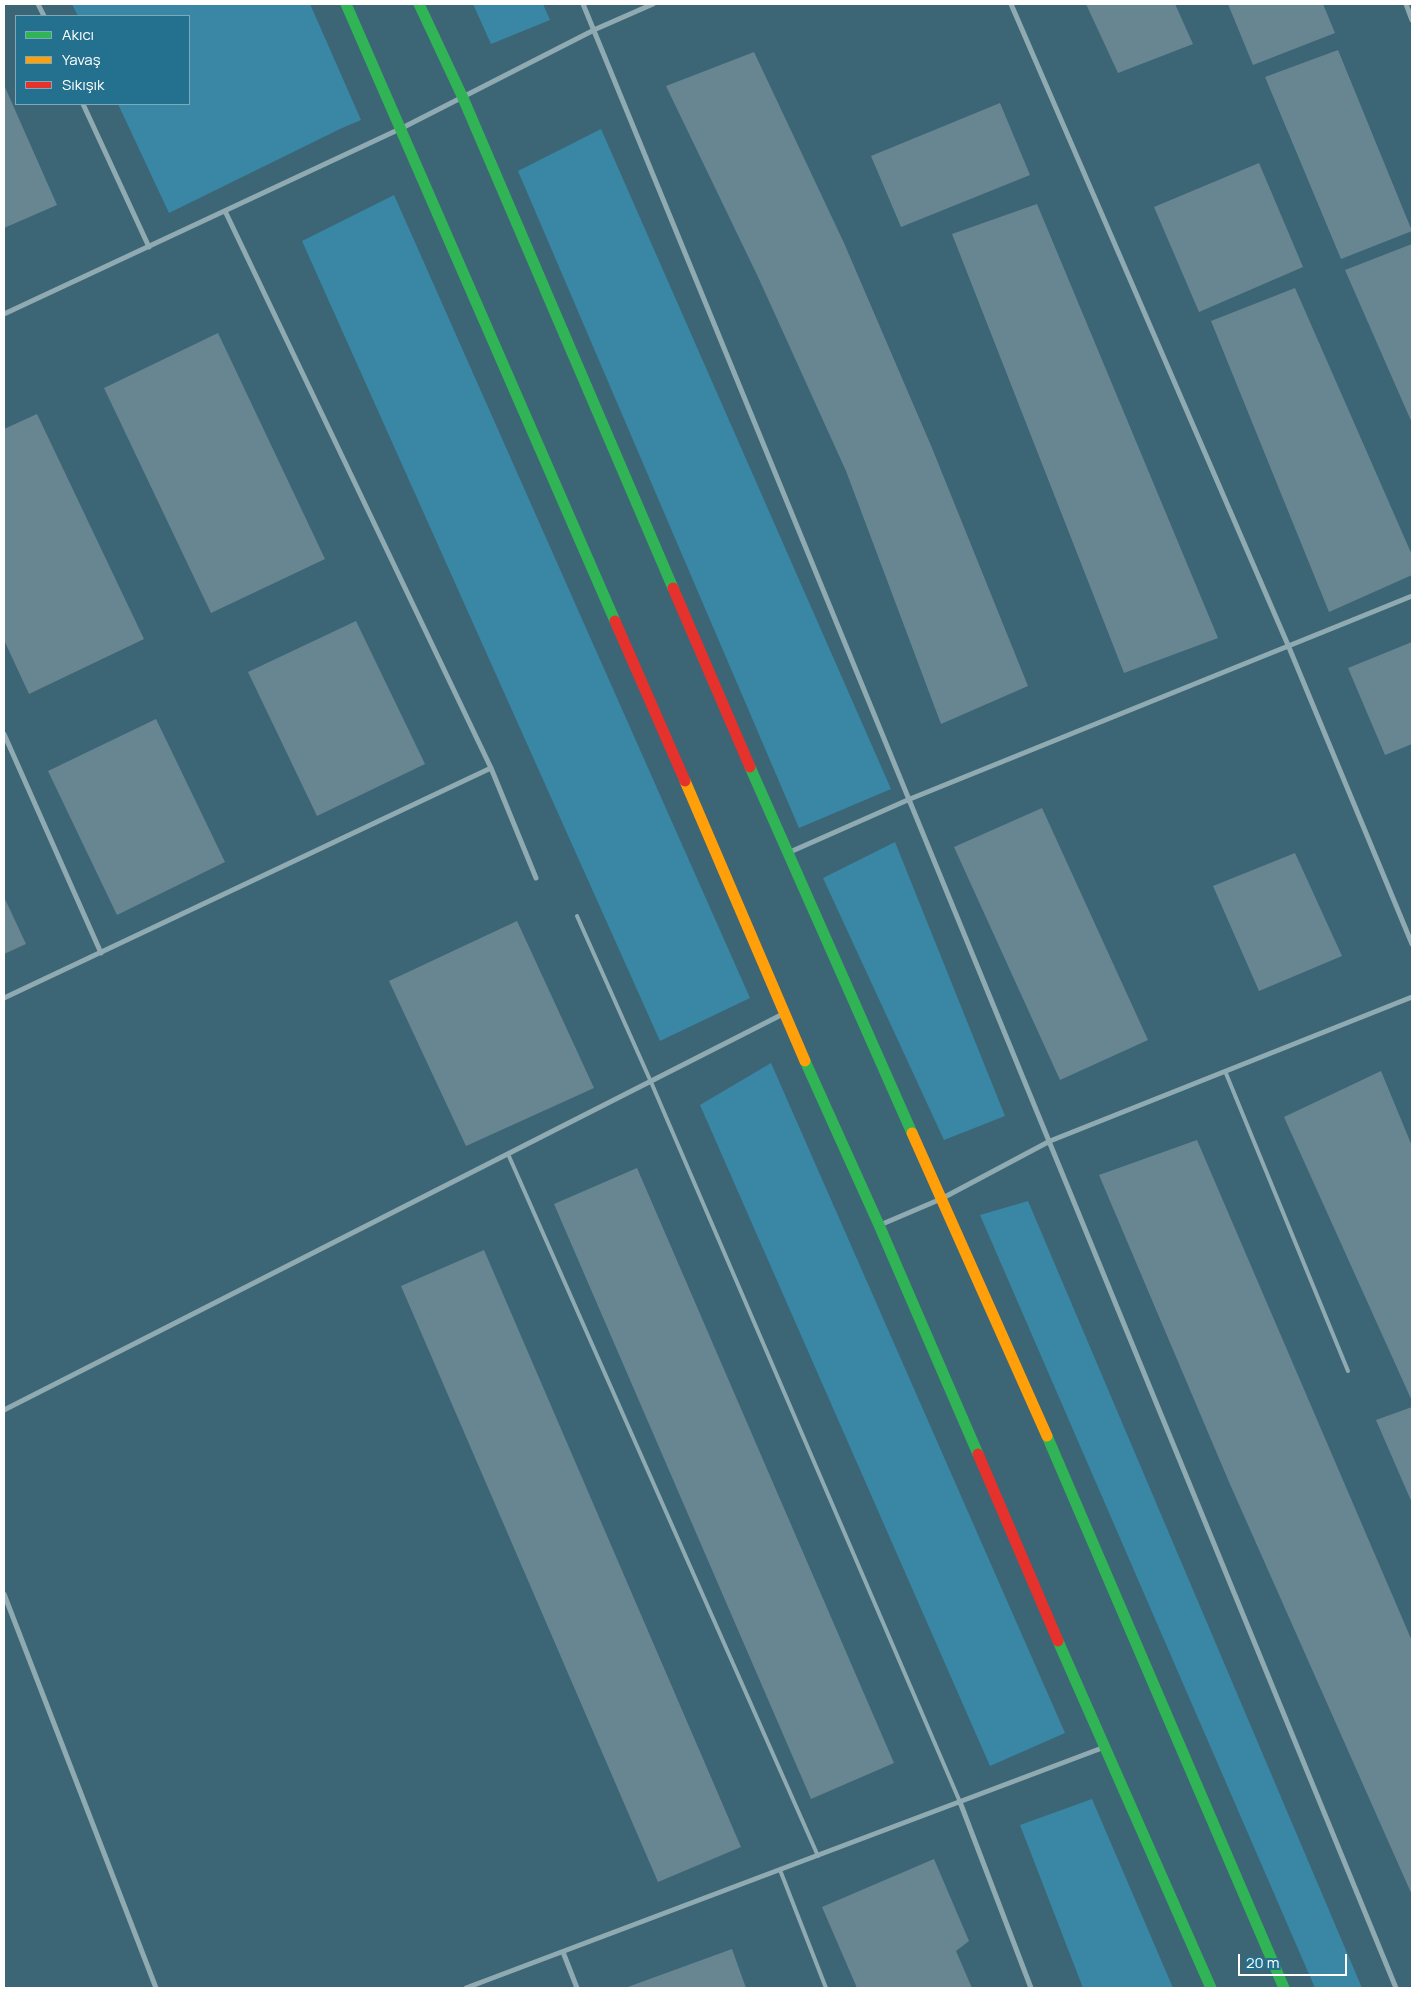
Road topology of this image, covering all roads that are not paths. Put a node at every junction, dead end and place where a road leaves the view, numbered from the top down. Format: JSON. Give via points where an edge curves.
{"nodes":[{"id":1,"x":346,"y":4,"type":"edge"},
{"id":2,"x":420,"y":4,"type":"edge"},
{"id":3,"x":583,"y":4,"type":"edge"},
{"id":4,"x":653,"y":4,"type":"edge"},
{"id":5,"x":1011,"y":4,"type":"edge"},
{"id":6,"x":1406,"y":4,"type":"edge"},
{"id":7,"x":1412,"y":20,"type":"edge"},
{"id":8,"x":596,"y":29,"type":"junction"},
{"id":9,"x":463,"y":98,"type":"junction"},
{"id":10,"x":84,"y":105,"type":"edge"},
{"id":11,"x":402,"y":128,"type":"junction"},
{"id":12,"x":225,"y":211,"type":"junction"},
{"id":13,"x":149,"y":247,"type":"junction"},
{"id":14,"x":4,"y":314,"type":"edge"},
{"id":15,"x":1412,"y":596,"type":"edge"},
{"id":16,"x":1288,"y":645,"type":"junction"},
{"id":17,"x":4,"y":734,"type":"edge"},
{"id":18,"x":491,"y":768,"type":"junction"},
{"id":19,"x":910,"y":799,"type":"junction"},
{"id":20,"x":787,"y":853,"type":"junction"},
{"id":21,"x":536,"y":878,"type":"dead end"},
{"id":22,"x":577,"y":916,"type":"dead end"},
{"id":23,"x":1412,"y":944,"type":"edge"},
{"id":24,"x":102,"y":953,"type":"junction"},
{"id":25,"x":1412,"y":997,"type":"edge"},
{"id":26,"x":4,"y":998,"type":"edge"},
{"id":27,"x":784,"y":1014,"type":"junction"},
{"id":28,"x":1225,"y":1071,"type":"junction"},
{"id":29,"x":651,"y":1082,"type":"junction"},
{"id":30,"x":1050,"y":1141,"type":"junction"},
{"id":31,"x":508,"y":1154,"type":"junction"},
{"id":32,"x":941,"y":1199,"type":"junction"},
{"id":33,"x":879,"y":1225,"type":"junction"},
{"id":34,"x":1348,"y":1371,"type":"dead end"},
{"id":35,"x":4,"y":1410,"type":"edge"},
{"id":36,"x":4,"y":1594,"type":"edge"},
{"id":37,"x":1104,"y":1748,"type":"junction"},
{"id":38,"x":960,"y":1802,"type":"junction"},
{"id":39,"x":818,"y":1856,"type":"junction"},
{"id":40,"x":780,"y":1870,"type":"junction"},
{"id":41,"x":563,"y":1952,"type":"junction"},
{"id":42,"x":156,"y":1988,"type":"edge"},
{"id":43,"x":466,"y":1988,"type":"edge"},
{"id":44,"x":577,"y":1988,"type":"edge"},
{"id":45,"x":826,"y":1988,"type":"edge"},
{"id":46,"x":1031,"y":1988,"type":"edge"},
{"id":47,"x":1211,"y":1988,"type":"edge"},
{"id":48,"x":1284,"y":1988,"type":"edge"},
{"id":49,"x":1396,"y":1988,"type":"edge"}],
"edges":[{"from":1,"to":11,"type":"street"},
{"from":2,"to":9,"type":"street"},
{"from":3,"to":8,"type":"street"},
{"from":4,"to":8,"type":"street"},
{"from":5,"to":16,"type":"street"},
{"from":6,"to":7,"type":"street"},
{"from":8,"to":9,"type":"street"},
{"from":8,"to":19,"type":"street"},
{"from":9,"to":11,"type":"street"},
{"from":9,"to":20,"type":"street"},
{"from":10,"to":13,"type":"street"},
{"from":11,"to":12,"type":"street"},
{"from":11,"to":27,"type":"street"},
{"from":12,"to":13,"type":"street"},
{"from":12,"to":18,"type":"street"},
{"from":13,"to":14,"type":"street"},
{"from":15,"to":16,"type":"street"},
{"from":16,"to":19,"type":"street"},
{"from":16,"to":23,"type":"street"},
{"from":17,"to":24,"type":"street"},
{"from":18,"to":21,"type":"street"},
{"from":18,"to":24,"type":"street"},
{"from":19,"to":20,"type":"street"},
{"from":19,"to":30,"type":"street"},
{"from":20,"to":32,"type":"street"},
{"from":22,"to":29,"type":"lane"},
{"from":24,"to":26,"type":"street"},
{"from":25,"to":28,"type":"street"},
{"from":27,"to":29,"type":"street"},
{"from":27,"to":33,"type":"street"},
{"from":28,"to":30,"type":"street"},
{"from":28,"to":34,"type":"lane"},
{"from":29,"to":31,"type":"street"},
{"from":29,"to":38,"type":"lane"},
{"from":30,"to":32,"type":"street"},
{"from":30,"to":49,"type":"street"},
{"from":31,"to":35,"type":"street"},
{"from":31,"to":39,"type":"lane"},
{"from":32,"to":33,"type":"street"},
{"from":32,"to":48,"type":"street","via":[[1086,1524]]},
{"from":33,"to":37,"type":"street"},
{"from":36,"to":42,"type":"street"},
{"from":37,"to":38,"type":"street"},
{"from":37,"to":47,"type":"street"},
{"from":38,"to":39,"type":"street"},
{"from":38,"to":46,"type":"street"},
{"from":39,"to":40,"type":"street"},
{"from":40,"to":41,"type":"street"},
{"from":40,"to":45,"type":"lane"},
{"from":41,"to":43,"type":"street"},
{"from":41,"to":44,"type":"street"}]}
